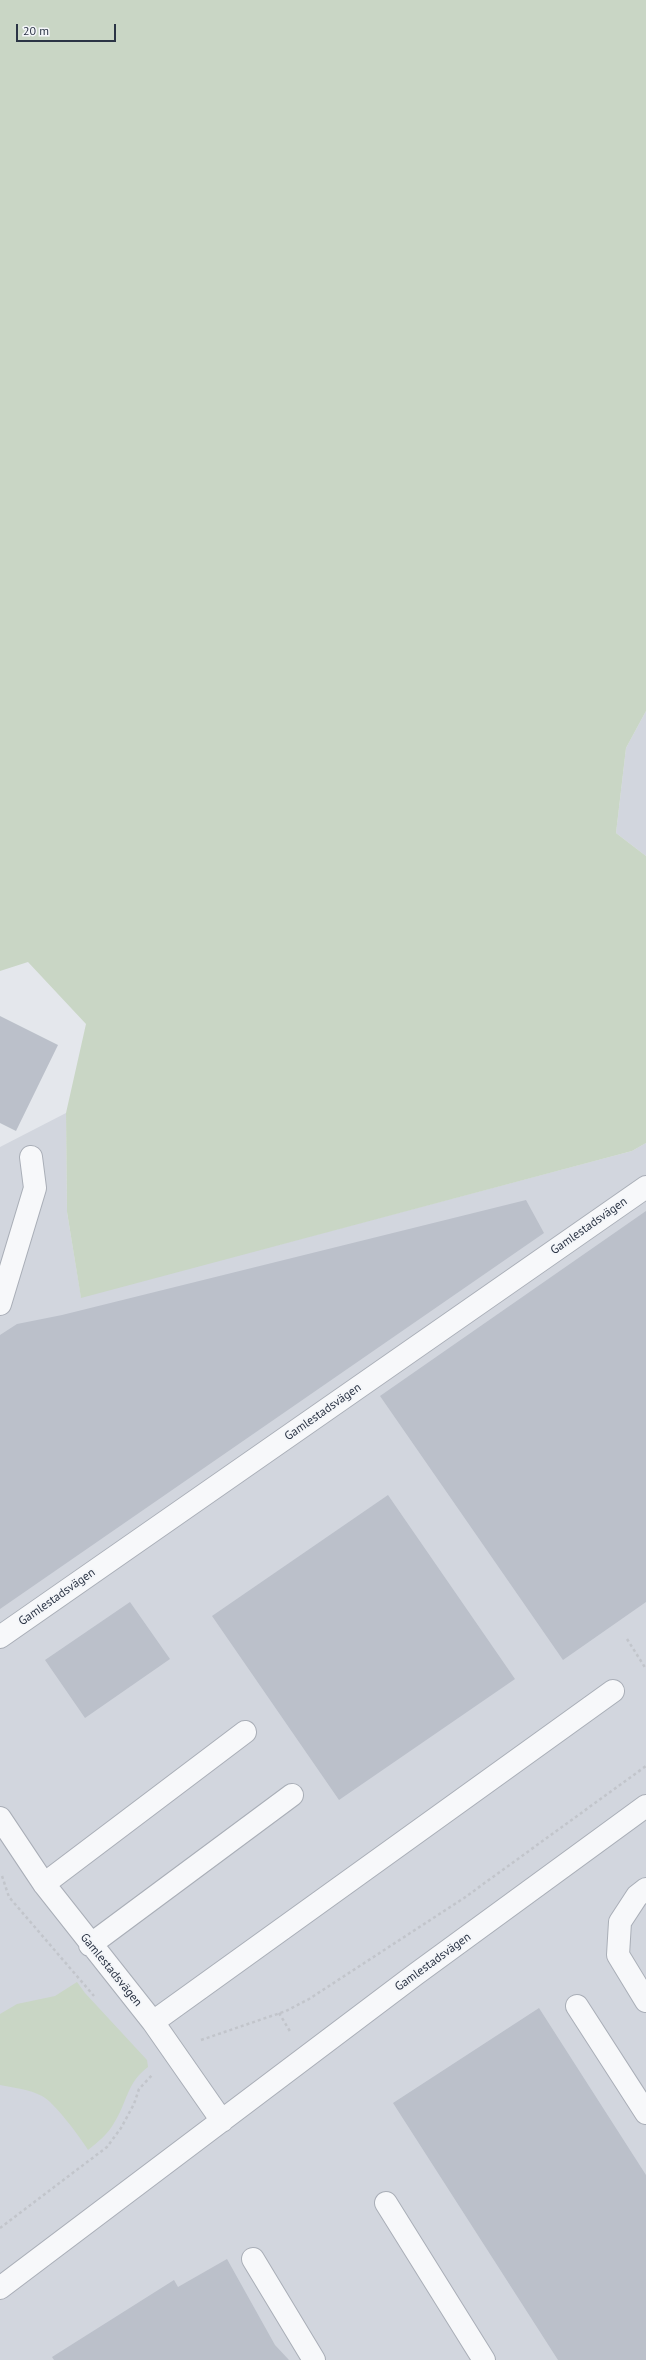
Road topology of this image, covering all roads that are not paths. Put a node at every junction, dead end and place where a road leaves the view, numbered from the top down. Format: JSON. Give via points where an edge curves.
{"nodes":[{"id":1,"x":31,"y":1157,"type":"dead end"},
{"id":2,"x":646,"y":1186,"type":"edge"},
{"id":3,"x":0,"y":1304,"type":"edge"},
{"id":4,"x":0,"y":1637,"type":"edge"},
{"id":5,"x":613,"y":1691,"type":"dead end"},
{"id":6,"x":245,"y":1732,"type":"dead end"},
{"id":7,"x":292,"y":1795,"type":"dead end"},
{"id":8,"x":646,"y":1806,"type":"edge"},
{"id":9,"x":0,"y":1818,"type":"edge"},
{"id":10,"x":44,"y":1884,"type":"junction"},
{"id":11,"x":646,"y":1889,"type":"edge"},
{"id":12,"x":90,"y":1945,"type":"junction"},
{"id":13,"x":646,"y":2001,"type":"edge"},
{"id":14,"x":578,"y":2006,"type":"dead end"},
{"id":15,"x":153,"y":2022,"type":"junction"},
{"id":16,"x":646,"y":2114,"type":"edge"},
{"id":17,"x":222,"y":2121,"type":"junction"},
{"id":18,"x":386,"y":2203,"type":"dead end"},
{"id":19,"x":253,"y":2260,"type":"dead end"},
{"id":20,"x":0,"y":2288,"type":"edge"},
{"id":21,"x":314,"y":2360,"type":"edge"},
{"id":22,"x":484,"y":2360,"type":"edge"}],
"edges":[{"from":1,"to":3,"type":"street","via":[[35,1188]]},
{"from":2,"to":4,"type":"street","name":"Gamlestadsvägen"},
{"from":5,"to":15,"type":"street"},
{"from":6,"to":10,"type":"street"},
{"from":7,"to":12,"type":"street"},
{"from":8,"to":17,"type":"street","name":"Gamlestadsvägen","via":[[416,1974]]},
{"from":9,"to":10,"type":"street","name":"Gamlestadsvägen"},
{"from":10,"to":12,"type":"street","name":"Gamlestadsvägen"},
{"from":11,"to":13,"type":"street","via":[[637,1896],[620,1922],[618,1955]]},
{"from":12,"to":15,"type":"street","name":"Gamlestadsvägen"},
{"from":14,"to":16,"type":"street"},
{"from":15,"to":17,"type":"street","name":"Gamlestadsvägen"},
{"from":17,"to":20,"type":"street","name":"Gamlestadsvägen"},
{"from":18,"to":22,"type":"street"},
{"from":19,"to":21,"type":"street"}]}
